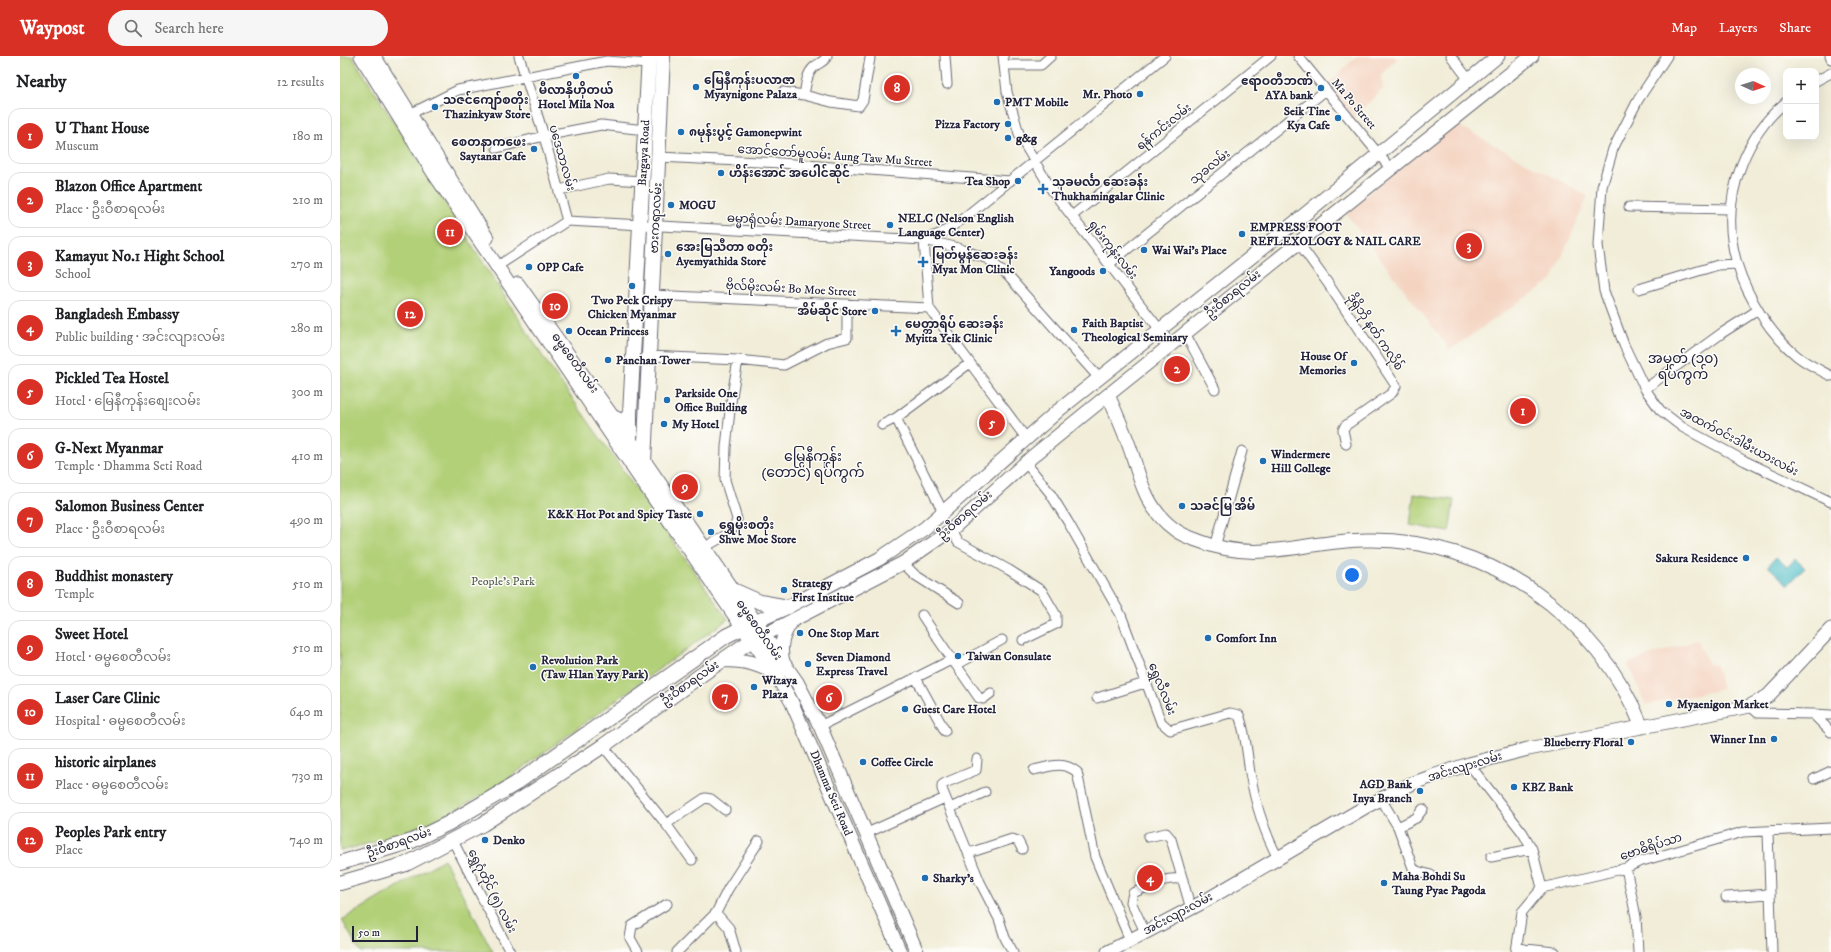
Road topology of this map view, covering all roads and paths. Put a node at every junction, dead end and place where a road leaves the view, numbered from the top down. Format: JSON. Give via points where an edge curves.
{"nodes":[{"id":1,"x":361,"y":56,"type":"edge"},
{"id":2,"x":374,"y":56,"type":"edge"},
{"id":3,"x":519,"y":56,"type":"edge"},
{"id":4,"x":827,"y":56,"type":"edge"},
{"id":5,"x":945,"y":56,"type":"edge"},
{"id":6,"x":1051,"y":56,"type":"edge"},
{"id":7,"x":1164,"y":56,"type":"edge"},
{"id":8,"x":1271,"y":56,"type":"edge"},
{"id":9,"x":1298,"y":56,"type":"edge"},
{"id":10,"x":1451,"y":56,"type":"edge"},
{"id":11,"x":1498,"y":56,"type":"edge"},
{"id":12,"x":1532,"y":56,"type":"edge"},
{"id":13,"x":1666,"y":56,"type":"edge"},
{"id":14,"x":870,"y":58,"type":"dead end"},
{"id":15,"x":649,"y":60,"type":"edge"},
{"id":16,"x":663,"y":60,"type":"edge"},
{"id":17,"x":1004,"y":60,"type":"edge"},
{"id":18,"x":1831,"y":73,"type":"edge"},
{"id":19,"x":525,"y":77,"type":"junction"},
{"id":20,"x":1819,"y":79,"type":"edge"},
{"id":21,"x":1469,"y":80,"type":"junction"},
{"id":22,"x":947,"y":84,"type":"dead end"},
{"id":23,"x":1458,"y":88,"type":"junction"},
{"id":24,"x":1326,"y":90,"type":"junction"},
{"id":25,"x":783,"y":92,"type":"dead end"},
{"id":26,"x":804,"y":95,"type":"junction"},
{"id":27,"x":1472,"y":104,"type":"junction"},
{"id":28,"x":1784,"y":104,"type":"edge"},
{"id":29,"x":410,"y":114,"type":"junction"},
{"id":30,"x":645,"y":130,"type":"junction"},
{"id":31,"x":544,"y":136,"type":"junction"},
{"id":32,"x":497,"y":148,"type":"dead end"},
{"id":33,"x":1379,"y":152,"type":"junction"},
{"id":34,"x":659,"y":157,"type":"junction"},
{"id":35,"x":1035,"y":161,"type":"junction"},
{"id":36,"x":1390,"y":168,"type":"junction"},
{"id":37,"x":1010,"y":181,"type":"junction"},
{"id":38,"x":643,"y":182,"type":"junction"},
{"id":39,"x":559,"y":190,"type":"junction"},
{"id":40,"x":1629,"y":207,"type":"dead end"},
{"id":41,"x":1731,"y":209,"type":"junction"},
{"id":42,"x":1304,"y":215,"type":"junction"},
{"id":43,"x":1072,"y":216,"type":"junction"},
{"id":44,"x":567,"y":221,"type":"junction"},
{"id":45,"x":640,"y":226,"type":"junction"},
{"id":46,"x":655,"y":227,"type":"junction"},
{"id":47,"x":1314,"y":228,"type":"junction"},
{"id":48,"x":924,"y":240,"type":"junction"},
{"id":49,"x":1298,"y":242,"type":"junction"},
{"id":50,"x":1109,"y":264,"type":"junction"},
{"id":51,"x":1737,"y":264,"type":"junction"},
{"id":52,"x":499,"y":265,"type":"junction"},
{"id":53,"x":1234,"y":270,"type":"junction"},
{"id":54,"x":1245,"y":284,"type":"junction"},
{"id":55,"x":1639,"y":289,"type":"dead end"},
{"id":56,"x":652,"y":295,"type":"junction"},
{"id":57,"x":847,"y":304,"type":"junction"},
{"id":58,"x":929,"y":308,"type":"junction"},
{"id":59,"x":1758,"y":310,"type":"junction"},
{"id":60,"x":1159,"y":329,"type":"junction"},
{"id":61,"x":1185,"y":333,"type":"junction"},
{"id":62,"x":1170,"y":344,"type":"junction"},
{"id":63,"x":649,"y":356,"type":"junction"},
{"id":64,"x":738,"y":360,"type":"junction"},
{"id":65,"x":970,"y":362,"type":"junction"},
{"id":66,"x":1102,"y":375,"type":"junction"},
{"id":67,"x":1831,"y":376,"type":"edge"},
{"id":68,"x":631,"y":381,"type":"junction"},
{"id":69,"x":648,"y":381,"type":"junction"},
{"id":70,"x":1215,"y":389,"type":"dead end"},
{"id":71,"x":1644,"y":390,"type":"junction"},
{"id":72,"x":1112,"y":392,"type":"junction"},
{"id":73,"x":1073,"y":399,"type":"junction"},
{"id":74,"x":630,"y":414,"type":"junction"},
{"id":75,"x":1084,"y":414,"type":"junction"},
{"id":76,"x":615,"y":418,"type":"junction"},
{"id":77,"x":896,"y":418,"type":"junction"},
{"id":78,"x":882,"y":424,"type":"dead end"},
{"id":79,"x":1024,"y":440,"type":"junction"},
{"id":80,"x":630,"y":441,"type":"junction"},
{"id":81,"x":1346,"y":444,"type":"dead end"},
{"id":82,"x":1242,"y":451,"type":"dead end"},
{"id":83,"x":1029,"y":459,"type":"junction"},
{"id":84,"x":638,"y":465,"type":"junction"},
{"id":85,"x":1831,"y":502,"type":"edge"},
{"id":86,"x":943,"y":512,"type":"junction"},
{"id":87,"x":951,"y":530,"type":"junction"},
{"id":88,"x":1215,"y":547,"type":"junction"},
{"id":89,"x":703,"y":548,"type":"junction"},
{"id":90,"x":903,"y":562,"type":"junction"},
{"id":91,"x":730,"y":588,"type":"junction"},
{"id":92,"x":959,"y":603,"type":"dead end"},
{"id":93,"x":728,"y":605,"type":"junction"},
{"id":94,"x":790,"y":613,"type":"junction"},
{"id":95,"x":922,"y":615,"type":"dead end"},
{"id":96,"x":749,"y":625,"type":"junction"},
{"id":97,"x":1831,"y":629,"type":"edge"},
{"id":98,"x":726,"y":636,"type":"junction"},
{"id":99,"x":758,"y":637,"type":"junction"},
{"id":100,"x":1002,"y":640,"type":"dead end"},
{"id":101,"x":1023,"y":640,"type":"dead end"},
{"id":102,"x":723,"y":660,"type":"junction"},
{"id":103,"x":954,"y":663,"type":"junction"},
{"id":104,"x":780,"y":670,"type":"junction"},
{"id":105,"x":916,"y":678,"type":"junction"},
{"id":106,"x":1145,"y":683,"type":"junction"},
{"id":107,"x":991,"y":693,"type":"dead end"},
{"id":108,"x":1097,"y":698,"type":"dead end"},
{"id":109,"x":1750,"y":706,"type":"junction"},
{"id":110,"x":1813,"y":714,"type":"junction"},
{"id":111,"x":1831,"y":715,"type":"edge"},
{"id":112,"x":820,"y":726,"type":"junction"},
{"id":113,"x":1642,"y":727,"type":"junction"},
{"id":114,"x":945,"y":731,"type":"dead end"},
{"id":115,"x":1831,"y":732,"type":"edge"},
{"id":116,"x":602,"y":746,"type":"junction"},
{"id":117,"x":977,"y":759,"type":"dead end"},
{"id":118,"x":1470,"y":764,"type":"junction"},
{"id":119,"x":1034,"y":770,"type":"dead end"},
{"id":120,"x":1831,"y":771,"type":"edge"},
{"id":121,"x":1814,"y":779,"type":"dead end"},
{"id":122,"x":985,"y":792,"type":"dead end"},
{"id":123,"x":945,"y":798,"type":"junction"},
{"id":124,"x":1381,"y":798,"type":"junction"},
{"id":125,"x":950,"y":808,"type":"junction"},
{"id":126,"x":1423,"y":809,"type":"dead end"},
{"id":127,"x":725,"y":810,"type":"dead end"},
{"id":128,"x":666,"y":824,"type":"junction"},
{"id":129,"x":1398,"y":826,"type":"junction"},
{"id":130,"x":1831,"y":828,"type":"edge"},
{"id":131,"x":1768,"y":832,"type":"junction"},
{"id":132,"x":867,"y":833,"type":"junction"},
{"id":133,"x":1148,"y":837,"type":"dead end"},
{"id":134,"x":851,"y":840,"type":"junction"},
{"id":135,"x":453,"y":841,"type":"junction"},
{"id":136,"x":759,"y":841,"type":"dead end"},
{"id":137,"x":1022,"y":848,"type":"dead end"},
{"id":138,"x":1532,"y":849,"type":"junction"},
{"id":139,"x":969,"y":853,"type":"junction"},
{"id":140,"x":1491,"y":857,"type":"dead end"},
{"id":141,"x":1278,"y":858,"type":"junction"},
{"id":142,"x":692,"y":860,"type":"dead end"},
{"id":143,"x":341,"y":863,"type":"edge"},
{"id":144,"x":1626,"y":868,"type":"junction"},
{"id":145,"x":1431,"y":875,"type":"dead end"},
{"id":146,"x":1183,"y":880,"type":"junction"},
{"id":147,"x":345,"y":882,"type":"edge"},
{"id":148,"x":1542,"y":888,"type":"junction"},
{"id":149,"x":1769,"y":894,"type":"junction"},
{"id":150,"x":1726,"y":897,"type":"dead end"},
{"id":151,"x":667,"y":904,"type":"dead end"},
{"id":152,"x":1191,"y":909,"type":"junction"},
{"id":153,"x":718,"y":914,"type":"junction"},
{"id":154,"x":1145,"y":932,"type":"junction"},
{"id":155,"x":1130,"y":940,"type":"junction"},
{"id":156,"x":1517,"y":950,"type":"edge"},
{"id":157,"x":510,"y":952,"type":"edge"},
{"id":158,"x":638,"y":952,"type":"edge"},
{"id":159,"x":677,"y":952,"type":"edge"},
{"id":160,"x":736,"y":952,"type":"edge"},
{"id":161,"x":900,"y":952,"type":"edge"},
{"id":162,"x":917,"y":952,"type":"edge"},
{"id":163,"x":1013,"y":952,"type":"edge"},
{"id":164,"x":1108,"y":952,"type":"edge"},
{"id":165,"x":1555,"y":952,"type":"edge"},
{"id":166,"x":1638,"y":952,"type":"edge"},
{"id":167,"x":1772,"y":952,"type":"edge"}],
"edges":[{"from":1,"to":52,"type":"main road","name":"ဓမ္မစေတီလမ်း","via":[[433,172]]},
{"from":2,"to":29,"type":"main road","name":"ဓမ္မစေတီလမ်း"},
{"from":3,"to":19,"type":"street","name":"ပဒေသာလမ်း"},
{"from":4,"to":26,"type":"street","via":[[826,60],[814,66],[808,73]]},
{"from":5,"to":22,"type":"street"},
{"from":6,"to":17,"type":"street","via":[[1040,65]]},
{"from":7,"to":35,"type":"street"},
{"from":8,"to":43,"type":"street","name":"ရန်ကင်းလမ်း"},
{"from":9,"to":24,"type":"street","name":"Ma Po Street"},
{"from":10,"to":21,"type":"street"},
{"from":11,"to":21,"type":"main road","name":"ဦးဝီစာရလမ်း"},
{"from":12,"to":27,"type":"main road","name":"ဦးဝီစာရလမ်း"},
{"from":13,"to":71,"type":"street","name":"အထက်ဝင်းဒါမီးယားလမ်း","via":[[1638,100],[1613,149],[1602,187],[1599,216],[1598,245],[1604,291]]},
{"from":14,"to":26,"type":"street","via":[[863,100],[859,106]]},
{"from":15,"to":16,"type":"main road"},
{"from":15,"to":19,"type":"street","via":[[607,60]]},
{"from":15,"to":30,"type":"main road","name":"Bargaya Road"},
{"from":16,"to":34,"type":"main road","name":"ဗားကရာလမ်း"},
{"from":17,"to":35,"type":"street","name":"ရှမ်းကုန်းလမ်း","via":[[1007,92],[1020,137]]},
{"from":18,"to":20,"type":"street"},
{"from":19,"to":29,"type":"street","via":[[458,90]]},
{"from":19,"to":31,"type":"street","name":"ပဒေသာလမ်း"},
{"from":21,"to":23,"type":"main road","name":"ဦးဝီစာရလမ်း"},
{"from":23,"to":27,"type":"main road"},
{"from":23,"to":33,"type":"main road","name":"ဦးဝီစာရလမ်း"},
{"from":24,"to":33,"type":"street","name":"Ma Po Street"},
{"from":24,"to":50,"type":"street","name":"သုခလမ်း"},
{"from":25,"to":26,"type":"street"},
{"from":27,"to":36,"type":"main road","name":"ဦးဝီစာရလမ်း"},
{"from":28,"to":41,"type":"street","via":[[1763,126],[1746,154],[1735,184]]},
{"from":29,"to":52,"type":"main road","name":"ဓမ္မစေတီလမ်း"},
{"from":30,"to":31,"type":"street","via":[[601,125]]},
{"from":30,"to":38,"type":"main road","name":"Bargaya Road"},
{"from":31,"to":32,"type":"street"},
{"from":31,"to":39,"type":"street","name":"ပဒေသာလမ်း"},
{"from":33,"to":36,"type":"street","name":"Ma Po Street"},
{"from":33,"to":42,"type":"main road","name":"ဦးဝီစာရလမ်း"},
{"from":34,"to":37,"type":"street","name":"အောင်တော်မူလမ်း Aung Taw Mu Street","via":[[781,163]]},
{"from":34,"to":46,"type":"main road","name":"ဗားကရာလမ်း"},
{"from":35,"to":37,"type":"street"},
{"from":35,"to":43,"type":"street","name":"ရှမ်းကုန်းလမ်း","via":[[1053,192]]},
{"from":36,"to":47,"type":"main road","name":"ဦးဝီစာရလမ်း"},
{"from":37,"to":48,"type":"street","via":[[960,221]]},
{"from":38,"to":39,"type":"street","via":[[608,179]]},
{"from":38,"to":45,"type":"main road","name":"Bargaya Road"},
{"from":39,"to":44,"type":"street","name":"ပဒေသာလမ်း"},
{"from":40,"to":41,"type":"street"},
{"from":41,"to":51,"type":"street","via":[[1732,240]]},
{"from":42,"to":47,"type":"main road"},
{"from":42,"to":53,"type":"main road","name":"ဦးဝီစာရလမ်း"},
{"from":43,"to":50,"type":"street","name":"ရှမ်းကုန်းလမ်း"},
{"from":44,"to":45,"type":"street","name":"ဓမ္မာရုံလမ်း Damaryone Street"},
{"from":44,"to":52,"type":"street"},
{"from":45,"to":46,"type":"street","name":"ဓမ္မာရုံလမ်း Damaryone Street"},
{"from":45,"to":68,"type":"main road","name":"ဗားကရာလမ်း"},
{"from":46,"to":48,"type":"street","name":"ဓမ္မာရုံလမ်း Damaryone Street"},
{"from":46,"to":56,"type":"main road","name":"ဗားကရာလမ်း"},
{"from":47,"to":49,"type":"main road","name":"ဦးဝီစာရလမ်း"},
{"from":48,"to":58,"type":"street"},
{"from":48,"to":66,"type":"street","name":"ဓမ္မာရုံလမ်း Damaryone Street","via":[[955,247],[988,259],[1008,276]]},
{"from":49,"to":54,"type":"main road","name":"ဦးဝီစာရလမ်း"},
{"from":49,"to":81,"type":"street","name":"ဒိုရိုဘို နတ် ကလိုစ်","via":[[1396,386],[1392,393],[1345,426],[1343,430]]},
{"from":50,"to":60,"type":"street","name":"ရှမ်းကုန်းလမ်း"},
{"from":51,"to":55,"type":"street","via":[[1718,265]]},
{"from":51,"to":59,"type":"street"},
{"from":52,"to":76,"type":"main road","name":"ဓမ္မစေတီလမ်း"},
{"from":52,"to":84,"type":"main road","name":"ဓမ္မစေတီလမ်း"},
{"from":53,"to":54,"type":"main road"},
{"from":53,"to":60,"type":"main road","name":"ဦးဝီစာရလမ်း"},
{"from":54,"to":61,"type":"main road","name":"ဦးဝီစာရလမ်း"},
{"from":56,"to":57,"type":"street","name":"ဗိုလ်မိုးလမ်း Bo Moe Street"},
{"from":56,"to":63,"type":"main road","name":"ဗားကရာလမ်း"},
{"from":57,"to":58,"type":"street","name":"ဗိုလ်မိုးလမ်း Bo Moe Street"},
{"from":57,"to":64,"type":"street","via":[[847,338],[827,342],[784,365]]},
{"from":58,"to":65,"type":"street"},
{"from":59,"to":67,"type":"street","via":[[1782,343],[1798,357]]},
{"from":59,"to":71,"type":"street"},
{"from":60,"to":62,"type":"street","name":"ရှမ်းကုန်းလမ်း"},
{"from":60,"to":66,"type":"main road","name":"ဦးဝီစာရလမ်း"},
{"from":61,"to":62,"type":"main road","name":"ဦးဝီစာရလမ်း"},
{"from":61,"to":70,"type":"street"},
{"from":62,"to":72,"type":"main road","name":"ဦးဝီစာရလမ်း"},
{"from":63,"to":64,"type":"street"},
{"from":63,"to":69,"type":"main road","name":"ဗားကရာလမ်း"},
{"from":64,"to":89,"type":"street","via":[[726,448],[725,480],[737,519],[736,525]]},
{"from":65,"to":77,"type":"street"},
{"from":65,"to":79,"type":"street"},
{"from":66,"to":72,"type":"main road"},
{"from":66,"to":73,"type":"main road","name":"ဦးဝီစာရလမ်း"},
{"from":68,"to":69,"type":"main road","via":[[638,385]]},
{"from":68,"to":74,"type":"main road","name":"ဗားကရာလမ်း"},
{"from":69,"to":84,"type":"main road","name":"ဗားကရာလမ်း"},
{"from":71,"to":85,"type":"street","name":"အထက်ဝင်းဒါမီးယားလမ်း","via":[[1660,410],[1682,427],[1745,461]]},
{"from":72,"to":75,"type":"main road","name":"ဦးဝီစာရလမ်း"},
{"from":72,"to":88,"type":"main road","via":[[1138,478],[1147,498],[1173,529]]},
{"from":73,"to":75,"type":"main road"},
{"from":73,"to":79,"type":"main road","name":"ဦးဝီစာရလမ်း"},
{"from":74,"to":76,"type":"main road","via":[[624,422]]},
{"from":74,"to":80,"type":"main road","name":"ဗားကရာလမ်း"},
{"from":75,"to":83,"type":"main road","name":"ဦးဝီစာရလမ်း"},
{"from":76,"to":80,"type":"main road","name":"ဓမ္မစေတီလမ်း"},
{"from":77,"to":78,"type":"street"},
{"from":77,"to":86,"type":"street"},
{"from":79,"to":83,"type":"main road"},
{"from":79,"to":86,"type":"main road","name":"ဦးဝီစာရလမ်း"},
{"from":80,"to":84,"type":"main road","name":"ဗားကရာလမ်း"},
{"from":82,"to":88,"type":"street"},
{"from":83,"to":87,"type":"main road","name":"ဦးဝီစာရလမ်း"},
{"from":83,"to":106,"type":"street","name":"ရွှေလီလမ်း","via":[[1121,615]]},
{"from":84,"to":89,"type":"main road","name":"ဓမ္မစေတီလမ်း"},
{"from":84,"to":93,"type":"main road","name":"ဓမ္မစေတီလမ်း"},
{"from":86,"to":94,"type":"main road","name":"ဦးဝီစာရလမ်း","via":[[925,528],[879,559]]},
{"from":87,"to":90,"type":"main road","name":"ဦးဝီစာရလမ်း"},
{"from":87,"to":101,"type":"street","via":[[958,542],[1042,591],[1056,615],[1056,624]]},
{"from":88,"to":113,"type":"main road","via":[[1254,553],[1338,542],[1390,541],[1453,552],[1485,565],[1542,597],[1586,635],[1618,679],[1633,704]]},
{"from":89,"to":91,"type":"main road","name":"ဓမ္မစေတီလမ်း"},
{"from":90,"to":92,"type":"street","via":[[915,575]]},
{"from":90,"to":94,"type":"main road","name":"ဦးဝီစာရလမ်း"},
{"from":91,"to":94,"type":"main road"},
{"from":91,"to":96,"type":"main road","name":"ဓမ္မစေတီလမ်း"},
{"from":93,"to":96,"type":"main road","name":"ဓမ္မစေတီလမ်း"},
{"from":93,"to":98,"type":"main road","via":[[730,620]]},
{"from":94,"to":96,"type":"main road","name":"ဦးဝီစာရလမ်း"},
{"from":94,"to":99,"type":"main road","name":"ဦးဝီစာရလမ်း"},
{"from":94,"to":104,"type":"main road","via":[[781,643]]},
{"from":95,"to":103,"type":"street"},
{"from":96,"to":98,"type":"main road","name":"ဦးဝီစာရလမ်း"},
{"from":96,"to":99,"type":"main road","name":"ဓမ္မစေတီလမ်း"},
{"from":97,"to":109,"type":"main road","name":"အင်းလျားလမ်း","via":[[1768,696]]},
{"from":98,"to":143,"type":"main road","name":"ဦးဝီစာရလမ်း","via":[[515,784],[450,823],[412,841]]},
{"from":99,"to":102,"type":"main road","name":"ဦးဝီစာရလမ်း"},
{"from":99,"to":104,"type":"main road","name":"Dhamma Seti Road"},
{"from":100,"to":103,"type":"street"},
{"from":102,"to":104,"type":"main road","via":[[757,663]]},
{"from":102,"to":116,"type":"main road","name":"ဦးဝီစာရလမ်း"},
{"from":103,"to":105,"type":"street"},
{"from":103,"to":107,"type":"street","via":[[979,698],[983,699]]},
{"from":104,"to":112,"type":"main road","name":"Dhamma Seti Road","via":[[797,682]]},
{"from":104,"to":134,"type":"main road","name":"Dhamma Seti Road"},
{"from":105,"to":112,"type":"street"},
{"from":105,"to":114,"type":"street"},
{"from":106,"to":108,"type":"street"},
{"from":106,"to":141,"type":"street","name":"ရွှေလီလမ်း","via":[[1161,722],[1170,730],[1230,713],[1239,715],[1244,727],[1250,775],[1265,831]]},
{"from":109,"to":110,"type":"street","via":[[1758,713]]},
{"from":109,"to":113,"type":"main road","name":"အင်းလျားလမ်း"},
{"from":110,"to":111,"type":"street"},
{"from":110,"to":115,"type":"street"},
{"from":112,"to":132,"type":"main road","name":"Dhamma Seti Road"},
{"from":113,"to":118,"type":"main road","name":"အင်းလျားလမ်း","via":[[1528,749]]},
{"from":116,"to":128,"type":"street"},
{"from":116,"to":135,"type":"main road","name":"ဦးဝီစာရလမ်း"},
{"from":117,"to":123,"type":"street","via":[[976,770],[942,785]]},
{"from":118,"to":124,"type":"main road","name":"အင်းလျားလမ်း","via":[[1411,784]]},
{"from":118,"to":138,"type":"street","via":[[1511,816]]},
{"from":119,"to":155,"type":"street","via":[[1068,765],[1077,772],[1095,857]]},
{"from":120,"to":121,"type":"street"},
{"from":122,"to":125,"type":"street"},
{"from":123,"to":125,"type":"street"},
{"from":123,"to":132,"type":"street"},
{"from":124,"to":129,"type":"street"},
{"from":124,"to":141,"type":"main road","name":"အင်းလျားလမ်း"},
{"from":125,"to":139,"type":"street"},
{"from":126,"to":129,"type":"street","via":[[1416,818]]},
{"from":127,"to":128,"type":"street","via":[[711,799],[705,798]]},
{"from":128,"to":142,"type":"street"},
{"from":129,"to":145,"type":"street","via":[[1413,868],[1417,872]]},
{"from":130,"to":131,"type":"street","name":"ဗောဓိရိပ်သာ"},
{"from":131,"to":144,"type":"street","name":"ဗောဓိရိပ်သာ","via":[[1743,832],[1725,836]]},
{"from":131,"to":149,"type":"street"},
{"from":132,"to":134,"type":"main road"},
{"from":132,"to":162,"type":"main road","name":"Dhamma Seti Road"},
{"from":133,"to":146,"type":"street","via":[[1166,833],[1169,836]]},
{"from":134,"to":161,"type":"main road","name":"Dhamma Seti Road"},
{"from":135,"to":147,"type":"main road","name":"ဦးဝီစာရလမ်း","via":[[406,864]]},
{"from":135,"to":157,"type":"street","name":"ရွှေဂုံတိုင် (၅) လမ်း"},
{"from":136,"to":153,"type":"street","via":[[728,889]]},
{"from":137,"to":139,"type":"street","via":[[1018,841],[1012,839]]},
{"from":138,"to":140,"type":"street"},
{"from":138,"to":148,"type":"street"},
{"from":139,"to":163,"type":"street"},
{"from":141,"to":152,"type":"main road","name":"အင်းလျားလမ်း"},
{"from":143,"to":147,"type":"main road"},
{"from":144,"to":148,"type":"street","name":"ဗောဓိရိပ်သာ"},
{"from":144,"to":166,"type":"street","via":[[1636,917]]},
{"from":146,"to":152,"type":"street"},
{"from":146,"to":154,"type":"street","via":[[1167,879],[1133,893],[1131,902]]},
{"from":148,"to":156,"type":"street","via":[[1522,912]]},
{"from":149,"to":150,"type":"street"},
{"from":149,"to":167,"type":"street"},
{"from":151,"to":158,"type":"street","via":[[632,926],[630,938]]},
{"from":152,"to":154,"type":"main road","name":"အင်းလျားလမ်း"},
{"from":153,"to":159,"type":"street"},
{"from":153,"to":160,"type":"street","via":[[729,928]]},
{"from":154,"to":155,"type":"main road","name":"အင်းလျားလမ်း"},
{"from":155,"to":164,"type":"main road","name":"အင်းလျားလမ်း"},
{"from":156,"to":165,"type":"street"}]}
